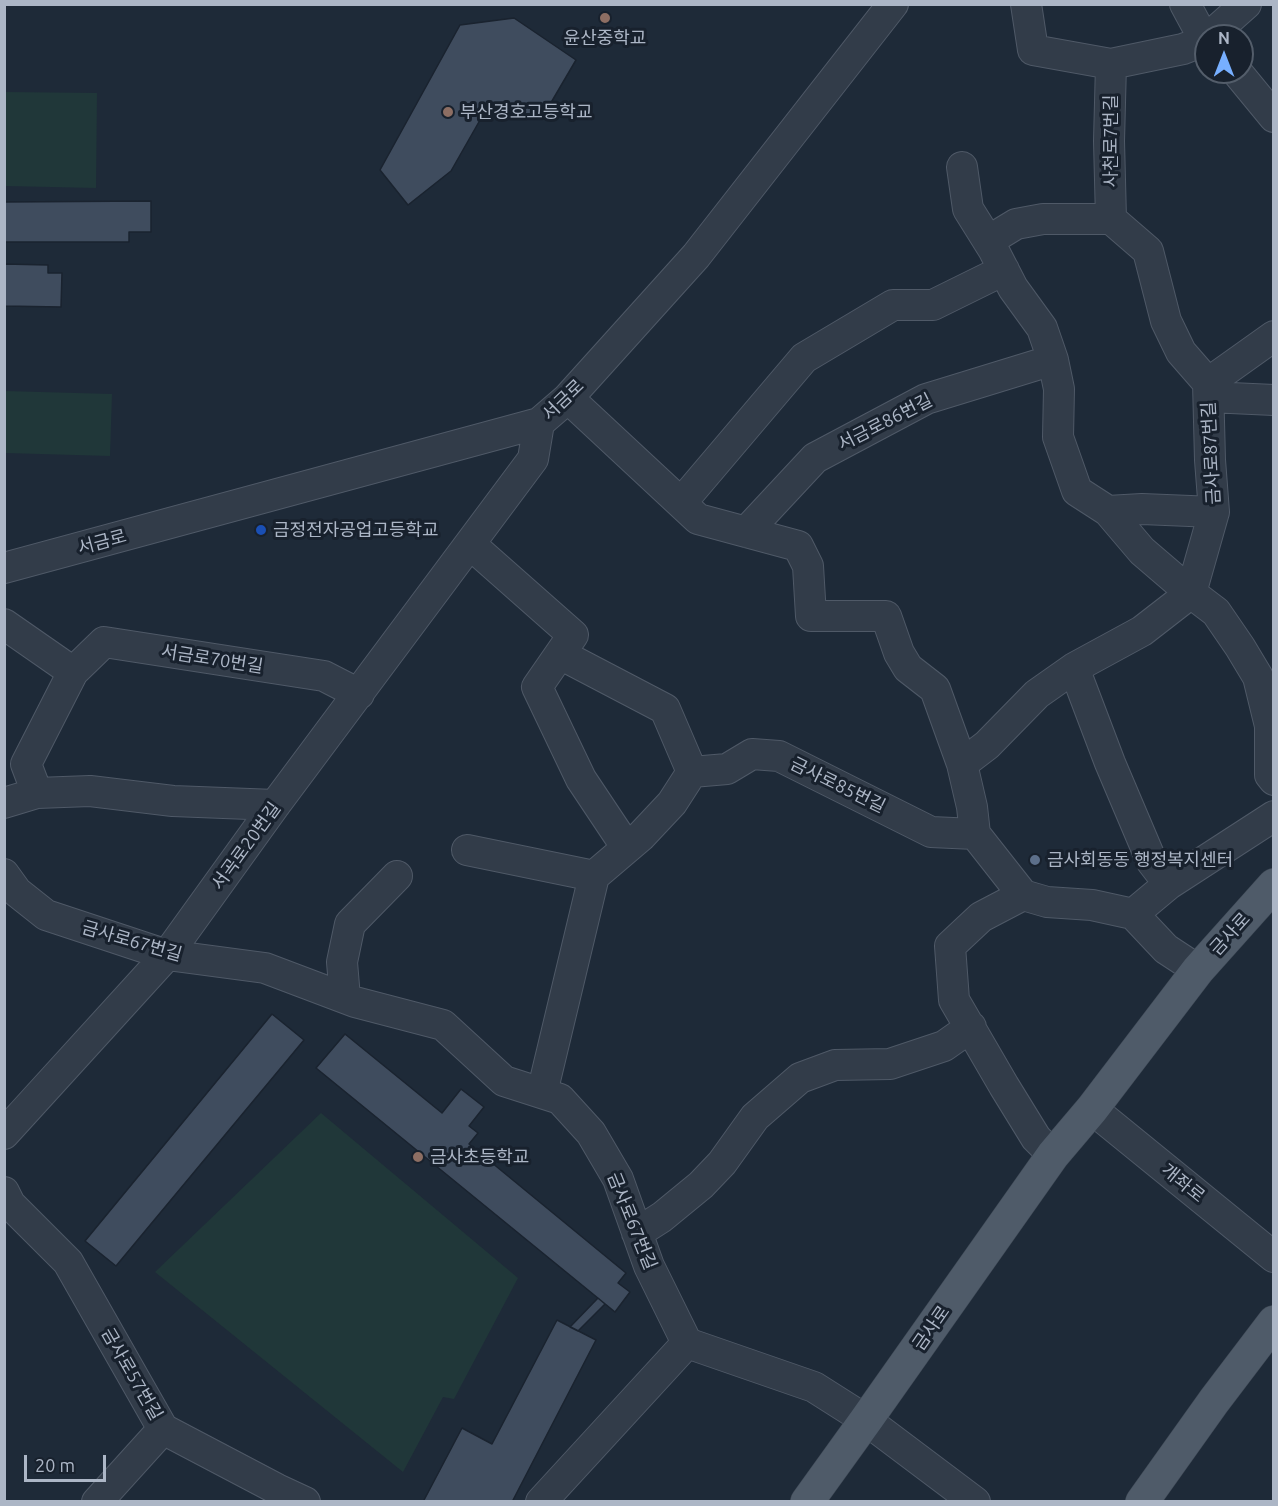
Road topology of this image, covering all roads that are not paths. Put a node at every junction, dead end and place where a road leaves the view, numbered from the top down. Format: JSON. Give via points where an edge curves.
{"nodes":[{"id":1,"x":893,"y":4,"type":"edge"},
{"id":2,"x":1026,"y":4,"type":"edge"},
{"id":3,"x":1185,"y":4,"type":"edge"},
{"id":4,"x":1246,"y":4,"type":"edge"},
{"id":5,"x":1197,"y":24,"type":"edge"},
{"id":6,"x":1224,"y":24,"type":"edge"},
{"id":7,"x":1194,"y":45,"type":"edge"},
{"id":8,"x":1111,"y":64,"type":"junction"},
{"id":9,"x":1247,"y":84,"type":"edge"},
{"id":10,"x":1274,"y":117,"type":"edge"},
{"id":11,"x":962,"y":167,"type":"dead end"},
{"id":12,"x":1112,"y":219,"type":"junction"},
{"id":13,"x":988,"y":241,"type":"junction"},
{"id":14,"x":1004,"y":270,"type":"junction"},
{"id":15,"x":1274,"y":336,"type":"edge"},
{"id":16,"x":1053,"y":360,"type":"junction"},
{"id":17,"x":1209,"y":390,"type":"junction"},
{"id":18,"x":568,"y":398,"type":"junction"},
{"id":19,"x":1274,"y":400,"type":"edge"},
{"id":20,"x":538,"y":423,"type":"junction"},
{"id":21,"x":681,"y":503,"type":"junction"},
{"id":22,"x":1108,"y":511,"type":"junction"},
{"id":23,"x":1214,"y":512,"type":"junction"},
{"id":24,"x":746,"y":532,"type":"junction"},
{"id":25,"x":471,"y":544,"type":"junction"},
{"id":26,"x":4,"y":568,"type":"edge"},
{"id":27,"x":1191,"y":593,"type":"junction"},
{"id":28,"x":4,"y":624,"type":"edge"},
{"id":29,"x":567,"y":644,"type":"junction"},
{"id":30,"x":1074,"y":668,"type":"junction"},
{"id":31,"x":73,"y":672,"type":"junction"},
{"id":32,"x":358,"y":694,"type":"junction"},
{"id":33,"x":962,"y":764,"type":"junction"},
{"id":34,"x":692,"y":772,"type":"junction"},
{"id":35,"x":1274,"y":780,"type":"edge"},
{"id":36,"x":37,"y":793,"type":"junction"},
{"id":37,"x":4,"y":803,"type":"edge"},
{"id":38,"x":275,"y":805,"type":"junction"},
{"id":39,"x":1274,"y":816,"type":"edge"},
{"id":40,"x":975,"y":834,"type":"junction"},
{"id":41,"x":627,"y":848,"type":"junction"},
{"id":42,"x":467,"y":850,"type":"dead end"},
{"id":43,"x":4,"y":874,"type":"edge"},
{"id":44,"x":397,"y":876,"type":"dead end"},
{"id":45,"x":594,"y":876,"type":"junction"},
{"id":46,"x":1169,"y":884,"type":"junction"},
{"id":47,"x":1274,"y":885,"type":"edge"},
{"id":48,"x":1023,"y":895,"type":"junction"},
{"id":49,"x":1133,"y":914,"type":"junction"},
{"id":50,"x":167,"y":955,"type":"junction"},
{"id":51,"x":1198,"y":970,"type":"junction"},
{"id":52,"x":345,"y":998,"type":"junction"},
{"id":53,"x":971,"y":1027,"type":"junction"},
{"id":54,"x":542,"y":1093,"type":"junction"},
{"id":55,"x":1092,"y":1109,"type":"junction"},
{"id":56,"x":4,"y":1134,"type":"edge"},
{"id":57,"x":1053,"y":1155,"type":"junction"},
{"id":58,"x":4,"y":1192,"type":"edge"},
{"id":59,"x":637,"y":1233,"type":"junction"},
{"id":60,"x":1274,"y":1257,"type":"edge"},
{"id":61,"x":1274,"y":1322,"type":"edge"},
{"id":62,"x":687,"y":1343,"type":"junction"},
{"id":63,"x":866,"y":1420,"type":"junction"},
{"id":64,"x":163,"y":1429,"type":"junction"},
{"id":65,"x":98,"y":1502,"type":"edge"},
{"id":66,"x":305,"y":1502,"type":"edge"},
{"id":67,"x":541,"y":1502,"type":"edge"},
{"id":68,"x":807,"y":1502,"type":"edge"},
{"id":69,"x":975,"y":1502,"type":"edge"},
{"id":70,"x":1142,"y":1502,"type":"edge"}],
"edges":[{"from":1,"to":18,"type":"street","name":"서금로","via":[[696,256]]},
{"from":2,"to":8,"type":"street","via":[[1033,50]]},
{"from":3,"to":5,"type":"street"},
{"from":4,"to":6,"type":"street"},
{"from":7,"to":8,"type":"street"},
{"from":8,"to":12,"type":"street","name":"사천로7번길"},
{"from":9,"to":10,"type":"street"},
{"from":11,"to":13,"type":"street","via":[[968,210]]},
{"from":12,"to":13,"type":"street","via":[[1043,219],[1016,224]]},
{"from":12,"to":17,"type":"street","name":"금사로87번길","via":[[1148,251],[1166,321],[1181,352]]},
{"from":13,"to":14,"type":"street"},
{"from":14,"to":16,"type":"street","via":[[1042,328]]},
{"from":14,"to":21,"type":"street","via":[[933,305],[893,305],[804,358]]},
{"from":15,"to":17,"type":"street"},
{"from":16,"to":22,"type":"street","via":[[1059,389],[1058,437],[1077,491]]},
{"from":16,"to":24,"type":"street","name":"서금로86번길","via":[[926,399],[815,458]]},
{"from":17,"to":19,"type":"street"},
{"from":17,"to":23,"type":"street","name":"금사로87번길"},
{"from":18,"to":20,"type":"street","name":"서금로"},
{"from":18,"to":21,"type":"street"},
{"from":20,"to":25,"type":"street","name":"서곡로20번길","via":[[533,459]]},
{"from":20,"to":26,"type":"street","name":"서금로"},
{"from":21,"to":24,"type":"street","via":[[698,519]]},
{"from":22,"to":23,"type":"street"},
{"from":22,"to":27,"type":"street","via":[[1142,551]]},
{"from":23,"to":27,"type":"street","name":"금사로87번길"},
{"from":24,"to":33,"type":"street","via":[[798,546],[808,566],[811,616],[886,616],[908,668],[934,689]]},
{"from":25,"to":29,"type":"street"},
{"from":25,"to":32,"type":"street","name":"서곡로20번길"},
{"from":27,"to":30,"type":"street","via":[[1142,631]]},
{"from":27,"to":35,"type":"street","via":[[1216,612],[1258,677],[1270,726],[1270,775]]},
{"from":28,"to":31,"type":"street"},
{"from":29,"to":34,"type":"street","via":[[665,710]]},
{"from":29,"to":41,"type":"street","via":[[537,687],[581,779]]},
{"from":30,"to":33,"type":"street","via":[[1037,694],[987,745]]},
{"from":30,"to":46,"type":"street","via":[[1152,862]]},
{"from":31,"to":32,"type":"street","name":"서금로70번길","via":[[104,642],[324,676]]},
{"from":31,"to":36,"type":"street","name":"서금로70번길","via":[[26,764]]},
{"from":32,"to":38,"type":"street","name":"서곡로20번길"},
{"from":33,"to":40,"type":"street"},
{"from":34,"to":40,"type":"street","name":"금사로85번길","via":[[727,769],[752,754],[779,756],[931,832]]},
{"from":34,"to":41,"type":"street","via":[[672,803]]},
{"from":36,"to":37,"type":"street"},
{"from":36,"to":38,"type":"street","via":[[90,791],[173,801]]},
{"from":38,"to":50,"type":"street","name":"서곡로20번길"},
{"from":39,"to":46,"type":"street"},
{"from":40,"to":48,"type":"street"},
{"from":41,"to":45,"type":"street"},
{"from":42,"to":45,"type":"street"},
{"from":43,"to":50,"type":"street","name":"금사로67번길","via":[[17,892],[46,915]]},
{"from":44,"to":52,"type":"street","via":[[350,924],[342,962]]},
{"from":45,"to":54,"type":"street"},
{"from":46,"to":49,"type":"street"},
{"from":47,"to":51,"type":"main road","name":"금사로"},
{"from":48,"to":49,"type":"street"},
{"from":48,"to":53,"type":"street","via":[[981,917],[950,946],[954,1000]]},
{"from":49,"to":51,"type":"street","via":[[1166,949]]},
{"from":50,"to":52,"type":"street","name":"금사로67번길","via":[[265,968]]},
{"from":50,"to":56,"type":"street","name":"서곡로20번길"},
{"from":51,"to":55,"type":"main road","name":"금사로"},
{"from":52,"to":54,"type":"street","name":"금사로67번길","via":[[443,1025],[504,1081]]},
{"from":53,"to":57,"type":"street","via":[[1036,1138]]},
{"from":53,"to":59,"type":"street","via":[[944,1046],[890,1064],[835,1065],[800,1078],[755,1116],[701,1185]]},
{"from":54,"to":59,"type":"street","name":"금사로67번길","via":[[560,1099],[591,1132],[618,1179]]},
{"from":55,"to":57,"type":"main road","name":"금사로"},
{"from":55,"to":60,"type":"street","name":"개좌로"},
{"from":57,"to":63,"type":"main road","name":"금사로"},
{"from":58,"to":64,"type":"street","name":"금사로57번길","via":[[10,1204],[68,1262]]},
{"from":59,"to":62,"type":"street","name":"금사로67번길"},
{"from":61,"to":70,"type":"main road"},
{"from":62,"to":63,"type":"street","via":[[814,1387]]},
{"from":62,"to":67,"type":"street"},
{"from":63,"to":68,"type":"main road","name":"금사로"},
{"from":63,"to":69,"type":"street"},
{"from":64,"to":65,"type":"street"},
{"from":64,"to":66,"type":"street","name":"금사로57번길"}]}
